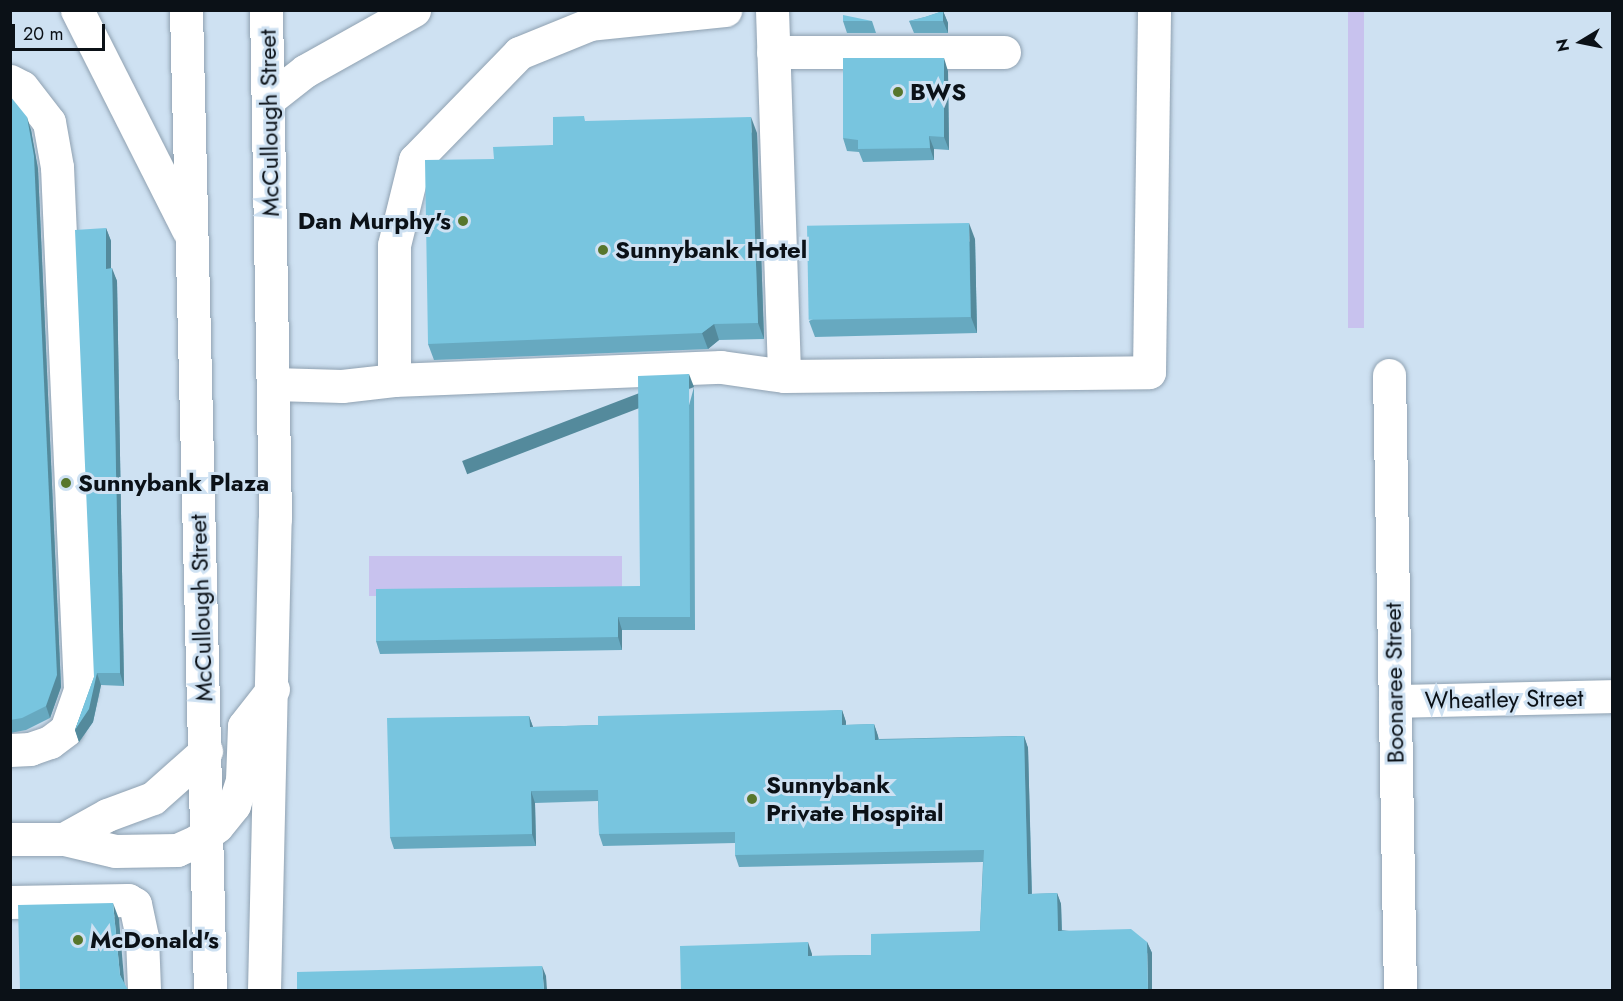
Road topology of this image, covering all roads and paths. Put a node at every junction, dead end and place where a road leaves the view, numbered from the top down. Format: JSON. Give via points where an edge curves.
{"nodes":[{"id":1,"x":77,"y":10,"type":"edge"},
{"id":2,"x":186,"y":10,"type":"edge"},
{"id":3,"x":266,"y":10,"type":"edge"},
{"id":4,"x":414,"y":10,"type":"edge"},
{"id":5,"x":725,"y":10,"type":"edge"},
{"id":6,"x":772,"y":10,"type":"edge"},
{"id":7,"x":1154,"y":10,"type":"edge"},
{"id":8,"x":773,"y":51,"type":"junction"},
{"id":9,"x":1004,"y":52,"type":"dead end"},
{"id":10,"x":16,"y":84,"type":"edge"},
{"id":11,"x":268,"y":100,"type":"junction"},
{"id":12,"x":191,"y":237,"type":"junction"},
{"id":13,"x":1389,"y":375,"type":"dead end"},
{"id":14,"x":784,"y":376,"type":"junction"},
{"id":15,"x":394,"y":380,"type":"junction"},
{"id":16,"x":274,"y":384,"type":"junction"},
{"id":17,"x":273,"y":689,"type":"junction"},
{"id":18,"x":1612,"y":696,"type":"edge"},
{"id":19,"x":1395,"y":702,"type":"junction"},
{"id":20,"x":10,"y":750,"type":"edge"},
{"id":21,"x":206,"y":751,"type":"junction"},
{"id":22,"x":208,"y":834,"type":"junction"},
{"id":23,"x":10,"y":839,"type":"edge"},
{"id":24,"x":64,"y":839,"type":"junction"},
{"id":25,"x":10,"y":903,"type":"edge"},
{"id":26,"x":144,"y":990,"type":"edge"},
{"id":27,"x":210,"y":990,"type":"edge"},
{"id":28,"x":264,"y":990,"type":"edge"},
{"id":29,"x":1400,"y":990,"type":"edge"}],
"edges":[{"from":1,"to":12,"type":"main road"},
{"from":2,"to":12,"type":"main road","name":"McCullough Street"},
{"from":3,"to":11,"type":"main road","name":"McCullough Street"},
{"from":4,"to":11,"type":"main road","via":[[305,71]]},
{"from":5,"to":15,"type":"main road","via":[[590,24],[519,53],[415,160],[394,245]]},
{"from":6,"to":8,"type":"main road"},
{"from":7,"to":14,"type":"main road","via":[[1149,372]]},
{"from":8,"to":9,"type":"main road"},
{"from":8,"to":14,"type":"main road"},
{"from":10,"to":20,"type":"main road","via":[[49,122],[57,167],[80,690],[66,730],[50,742]]},
{"from":11,"to":16,"type":"main road","name":"McCullough Street"},
{"from":12,"to":21,"type":"main road","name":"McCullough Street"},
{"from":13,"to":19,"type":"main road","name":"Boonaree Street"},
{"from":14,"to":15,"type":"main road","via":[[721,367]]},
{"from":15,"to":16,"type":"main road","via":[[342,386]]},
{"from":16,"to":17,"type":"main road","name":"McCullough Street"},
{"from":17,"to":22,"type":"main road","via":[[244,726],[242,780],[234,805]]},
{"from":17,"to":28,"type":"main road","name":"McCullough Street"},
{"from":18,"to":19,"type":"main road","name":"Wheatley Street"},
{"from":19,"to":29,"type":"main road","name":"Boonaree Street"},
{"from":21,"to":22,"type":"main road","name":"McCullough Street"},
{"from":21,"to":24,"type":"main road","via":[[153,798],[107,815]]},
{"from":22,"to":24,"type":"main road","via":[[177,850],[160,851],[115,851]]},
{"from":22,"to":27,"type":"main road","name":"McCullough Street"},
{"from":23,"to":24,"type":"main road"},
{"from":25,"to":26,"type":"main road","via":[[128,900],[135,904],[141,928]]}]}
